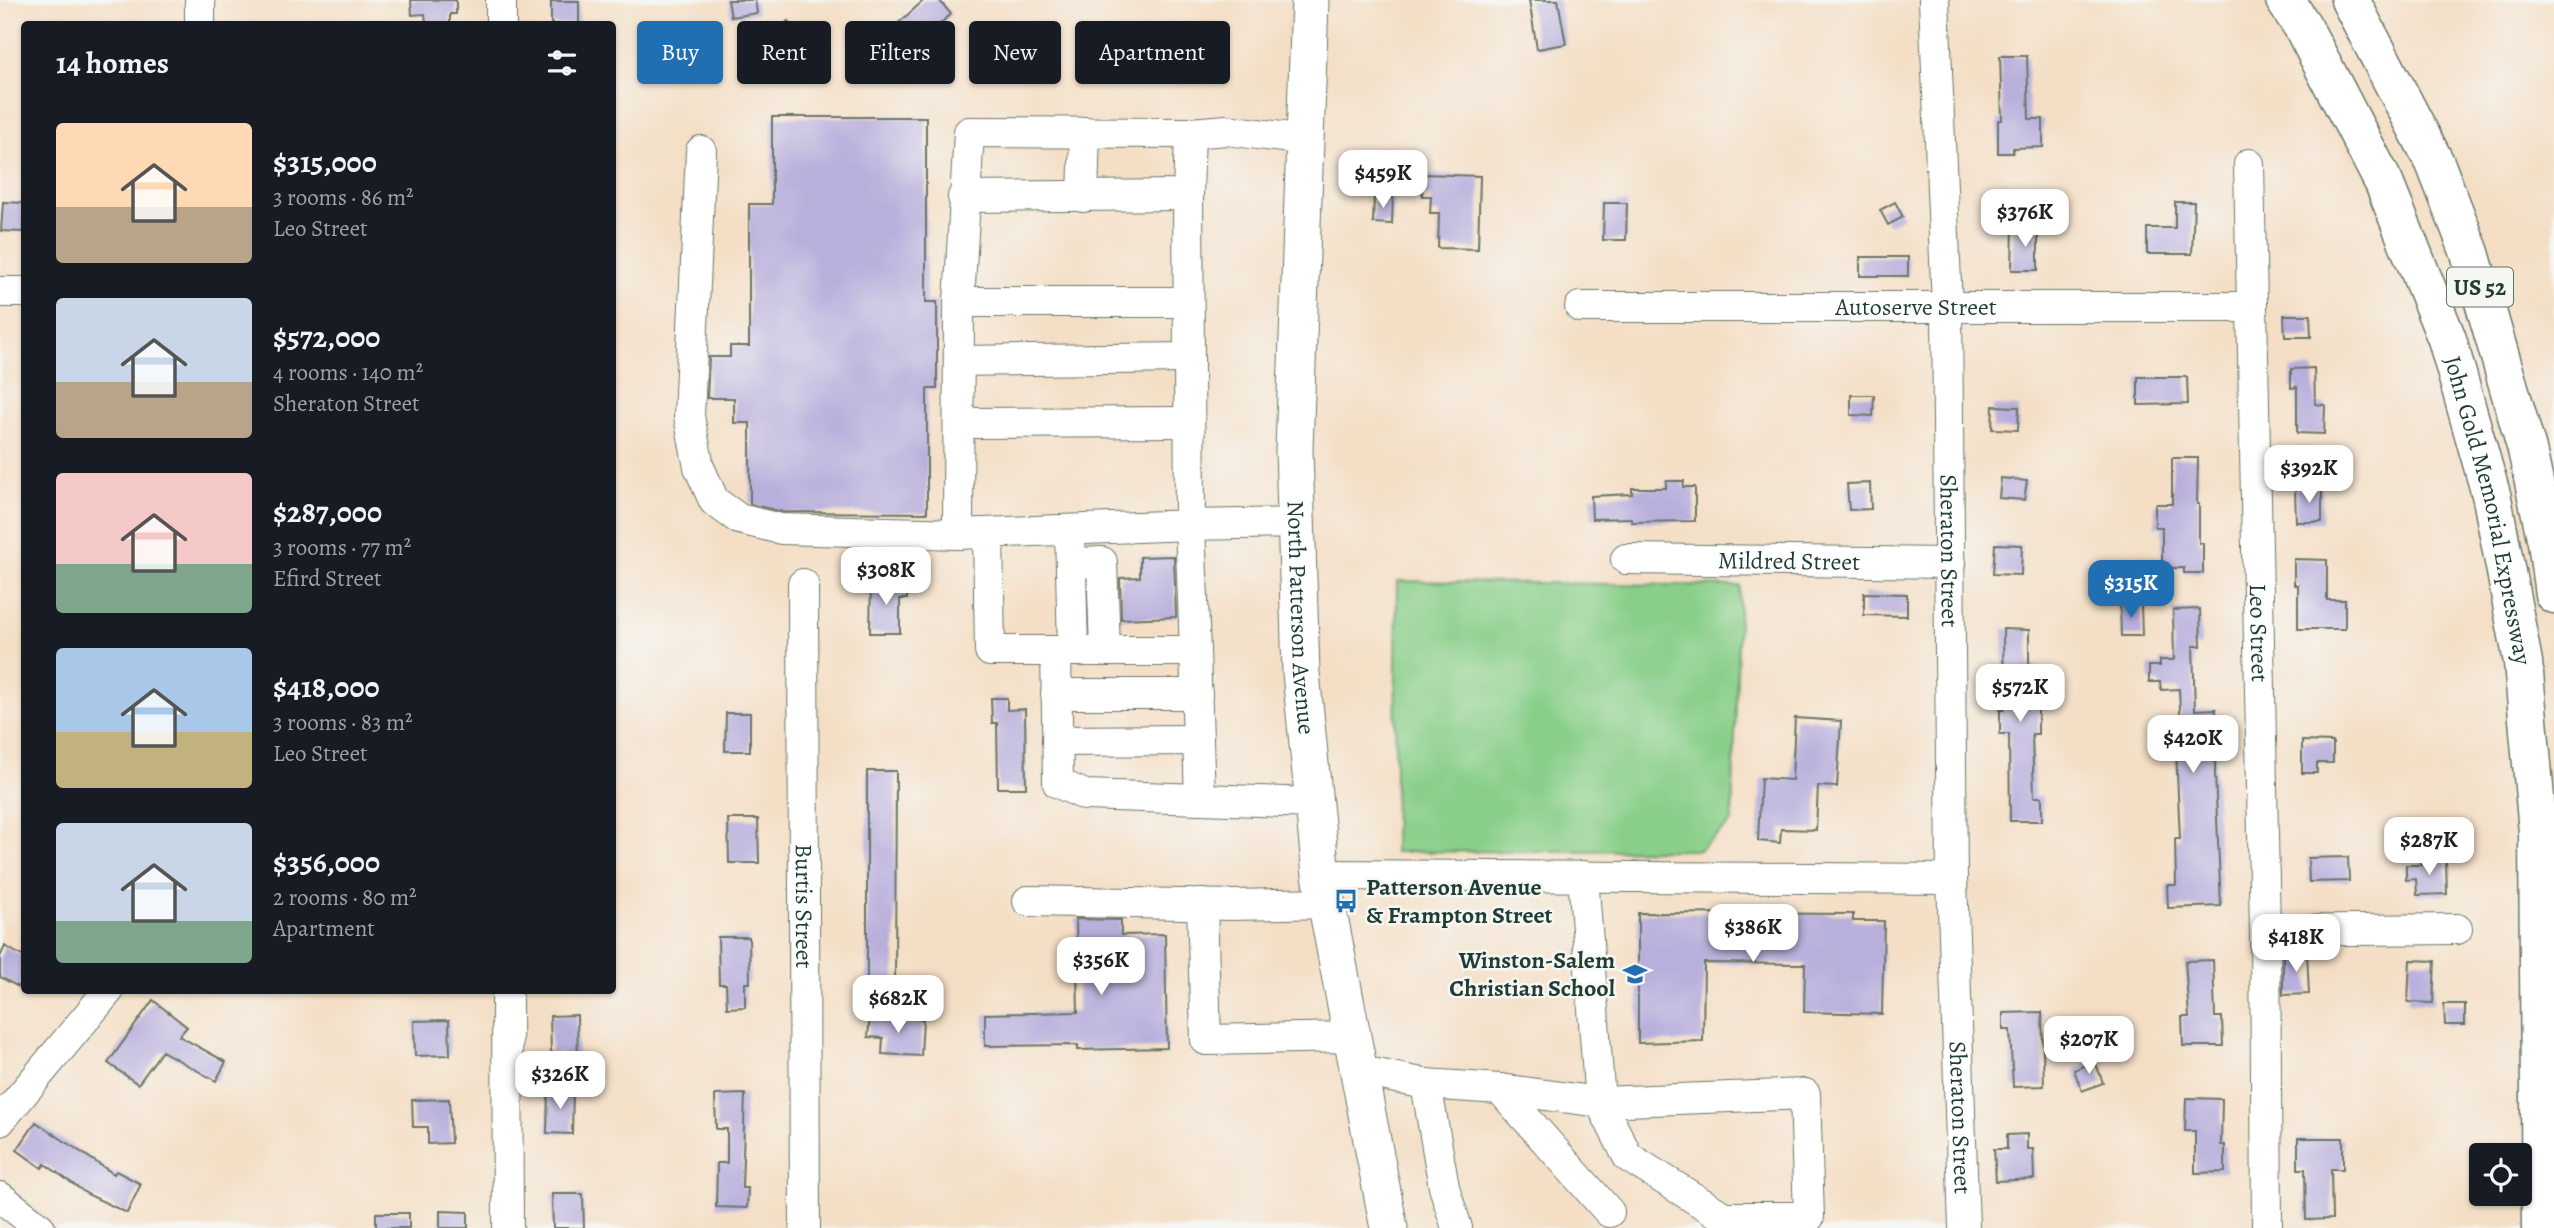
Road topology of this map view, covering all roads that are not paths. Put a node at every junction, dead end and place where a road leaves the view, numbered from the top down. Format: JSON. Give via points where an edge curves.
{"nodes":[{"id":1,"x":200,"y":0,"type":"edge"},
{"id":2,"x":501,"y":0,"type":"edge"},
{"id":3,"x":1310,"y":0,"type":"edge"},
{"id":4,"x":1934,"y":0,"type":"edge"},
{"id":5,"x":2285,"y":0,"type":"edge"},
{"id":6,"x":2350,"y":0,"type":"edge"},
{"id":7,"x":200,"y":21,"type":"edge"},
{"id":8,"x":502,"y":21,"type":"edge"},
{"id":9,"x":1086,"y":132,"type":"junction"},
{"id":10,"x":1190,"y":133,"type":"junction"},
{"id":11,"x":1305,"y":140,"type":"junction"},
{"id":12,"x":701,"y":151,"type":"dead end"},
{"id":13,"x":2249,"y":164,"type":"dead end"},
{"id":14,"x":1188,"y":195,"type":"junction"},
{"id":15,"x":963,"y":197,"type":"junction"},
{"id":16,"x":1083,"y":197,"type":"junction"},
{"id":17,"x":0,"y":292,"type":"edge"},
{"id":18,"x":21,"y":292,"type":"edge"},
{"id":19,"x":959,"y":302,"type":"junction"},
{"id":20,"x":1188,"y":302,"type":"junction"},
{"id":21,"x":1580,"y":307,"type":"dead end"},
{"id":22,"x":1947,"y":307,"type":"junction"},
{"id":23,"x":2252,"y":307,"type":"junction"},
{"id":24,"x":1188,"y":358,"type":"junction"},
{"id":25,"x":959,"y":360,"type":"junction"},
{"id":26,"x":1189,"y":422,"type":"junction"},
{"id":27,"x":960,"y":424,"type":"junction"},
{"id":28,"x":1296,"y":523,"type":"junction"},
{"id":29,"x":1189,"y":524,"type":"junction"},
{"id":30,"x":1070,"y":530,"type":"junction"},
{"id":31,"x":988,"y":533,"type":"junction"},
{"id":32,"x":958,"y":534,"type":"junction"},
{"id":33,"x":1626,"y":559,"type":"dead end"},
{"id":34,"x":1071,"y":563,"type":"junction"},
{"id":35,"x":1950,"y":563,"type":"junction"},
{"id":36,"x":803,"y":584,"type":"dead end"},
{"id":37,"x":2554,"y":594,"type":"edge"},
{"id":38,"x":1065,"y":651,"type":"junction"},
{"id":39,"x":1105,"y":651,"type":"junction"},
{"id":40,"x":1195,"y":651,"type":"junction"},
{"id":41,"x":1056,"y":694,"type":"junction"},
{"id":42,"x":1197,"y":694,"type":"junction"},
{"id":43,"x":1198,"y":740,"type":"junction"},
{"id":44,"x":1057,"y":741,"type":"junction"},
{"id":45,"x":1200,"y":799,"type":"junction"},
{"id":46,"x":1314,"y":803,"type":"junction"},
{"id":47,"x":1583,"y":876,"type":"junction"},
{"id":48,"x":1952,"y":879,"type":"junction"},
{"id":49,"x":1323,"y":889,"type":"junction"},
{"id":50,"x":1028,"y":901,"type":"dead end"},
{"id":51,"x":1202,"y":904,"type":"junction"},
{"id":52,"x":2457,"y":929,"type":"dead end"},
{"id":53,"x":2265,"y":931,"type":"junction"},
{"id":54,"x":105,"y":994,"type":"edge"},
{"id":55,"x":507,"y":994,"type":"edge"},
{"id":56,"x":1354,"y":1054,"type":"junction"},
{"id":57,"x":1426,"y":1084,"type":"junction"},
{"id":58,"x":1500,"y":1089,"type":"junction"},
{"id":59,"x":1600,"y":1102,"type":"junction"},
{"id":60,"x":0,"y":1121,"type":"edge"},
{"id":61,"x":0,"y":1197,"type":"edge"},
{"id":62,"x":1609,"y":1212,"type":"dead end"},
{"id":63,"x":1810,"y":1222,"type":"edge"},
{"id":64,"x":40,"y":1228,"type":"edge"},
{"id":65,"x":508,"y":1228,"type":"edge"},
{"id":66,"x":805,"y":1228,"type":"edge"},
{"id":67,"x":1389,"y":1228,"type":"edge"},
{"id":68,"x":1457,"y":1228,"type":"edge"},
{"id":69,"x":1964,"y":1228,"type":"edge"},
{"id":70,"x":2267,"y":1228,"type":"edge"},
{"id":71,"x":2541,"y":1228,"type":"edge"}],
"edges":[{"from":1,"to":7,"type":"street"},
{"from":2,"to":8,"type":"street"},
{"from":3,"to":11,"type":"main road","name":"North Patterson Avenue"},
{"from":4,"to":22,"type":"street","name":"Sheraton Street"},
{"from":5,"to":71,"type":"highway","name":"John Gold Memorial Expressway","number":"US 52","via":[[2384,183],[2447,339],[2492,498],[2523,662],[2538,832]]},
{"from":6,"to":37,"type":"highway","name":"John Gold Memorial Expressway","number":"US 52","via":[[2435,163],[2470,253],[2527,450]]},
{"from":9,"to":10,"type":"street"},
{"from":9,"to":15,"type":"street","via":[[969,132]]},
{"from":9,"to":16,"type":"street"},
{"from":10,"to":11,"type":"street","via":[[1227,131]]},
{"from":10,"to":14,"type":"street"},
{"from":11,"to":28,"type":"main road","name":"North Patterson Avenue","via":[[1294,450]]},
{"from":12,"to":32,"type":"street","via":[[689,416],[699,467],[714,501],[738,519],[781,529]]},
{"from":13,"to":23,"type":"street","name":"Leo Street"},
{"from":14,"to":16,"type":"street"},
{"from":14,"to":20,"type":"street"},
{"from":15,"to":16,"type":"street"},
{"from":15,"to":19,"type":"street"},
{"from":17,"to":18,"type":"street"},
{"from":19,"to":20,"type":"street"},
{"from":19,"to":25,"type":"street"},
{"from":20,"to":24,"type":"street"},
{"from":21,"to":22,"type":"street","name":"Autoserve Street"},
{"from":22,"to":23,"type":"street","name":"Autoserve Street"},
{"from":22,"to":35,"type":"street","name":"Sheraton Street"},
{"from":23,"to":53,"type":"street","name":"Leo Street"},
{"from":24,"to":25,"type":"street"},
{"from":24,"to":26,"type":"street"},
{"from":25,"to":27,"type":"street"},
{"from":26,"to":27,"type":"street"},
{"from":26,"to":29,"type":"street"},
{"from":27,"to":32,"type":"street"},
{"from":28,"to":29,"type":"street"},
{"from":28,"to":46,"type":"main road","name":"North Patterson Avenue","via":[[1301,673]]},
{"from":29,"to":30,"type":"street"},
{"from":29,"to":40,"type":"street"},
{"from":30,"to":31,"type":"street"},
{"from":30,"to":34,"type":"street"},
{"from":31,"to":32,"type":"street"},
{"from":31,"to":38,"type":"street","via":[[990,651]]},
{"from":33,"to":35,"type":"street","name":"Mildred Street"},
{"from":34,"to":38,"type":"street"},
{"from":34,"to":39,"type":"street","via":[[1102,562]]},
{"from":35,"to":48,"type":"street","name":"Sheraton Street"},
{"from":36,"to":66,"type":"street","name":"Burtis Street"},
{"from":38,"to":39,"type":"street"},
{"from":38,"to":41,"type":"street"},
{"from":39,"to":40,"type":"street"},
{"from":40,"to":42,"type":"street"},
{"from":41,"to":42,"type":"street"},
{"from":41,"to":44,"type":"street"},
{"from":42,"to":43,"type":"street"},
{"from":43,"to":44,"type":"street"},
{"from":43,"to":45,"type":"street"},
{"from":44,"to":45,"type":"street","via":[[1058,783],[1085,795]]},
{"from":45,"to":46,"type":"street"},
{"from":46,"to":49,"type":"main road","name":"North Patterson Avenue"},
{"from":47,"to":48,"type":"street"},
{"from":47,"to":49,"type":"street"},
{"from":47,"to":59,"type":"street"},
{"from":48,"to":69,"type":"street","name":"Sheraton Street"},
{"from":49,"to":51,"type":"street"},
{"from":49,"to":56,"type":"main road","name":"North Patterson Avenue"},
{"from":50,"to":51,"type":"street"},
{"from":51,"to":56,"type":"street","via":[[1206,1040]]},
{"from":52,"to":53,"type":"street"},
{"from":53,"to":70,"type":"street","name":"Leo Street"},
{"from":54,"to":60,"type":"street"},
{"from":55,"to":65,"type":"street"},
{"from":56,"to":57,"type":"street"},
{"from":56,"to":67,"type":"main road","name":"North Patterson Avenue"},
{"from":57,"to":58,"type":"street"},
{"from":57,"to":68,"type":"street","via":[[1444,1187]]},
{"from":58,"to":59,"type":"street"},
{"from":58,"to":62,"type":"street"},
{"from":59,"to":63,"type":"street","via":[[1628,1157],[1724,1217]]},
{"from":59,"to":63,"type":"street","via":[[1805,1094]]},
{"from":61,"to":64,"type":"street"}]}
